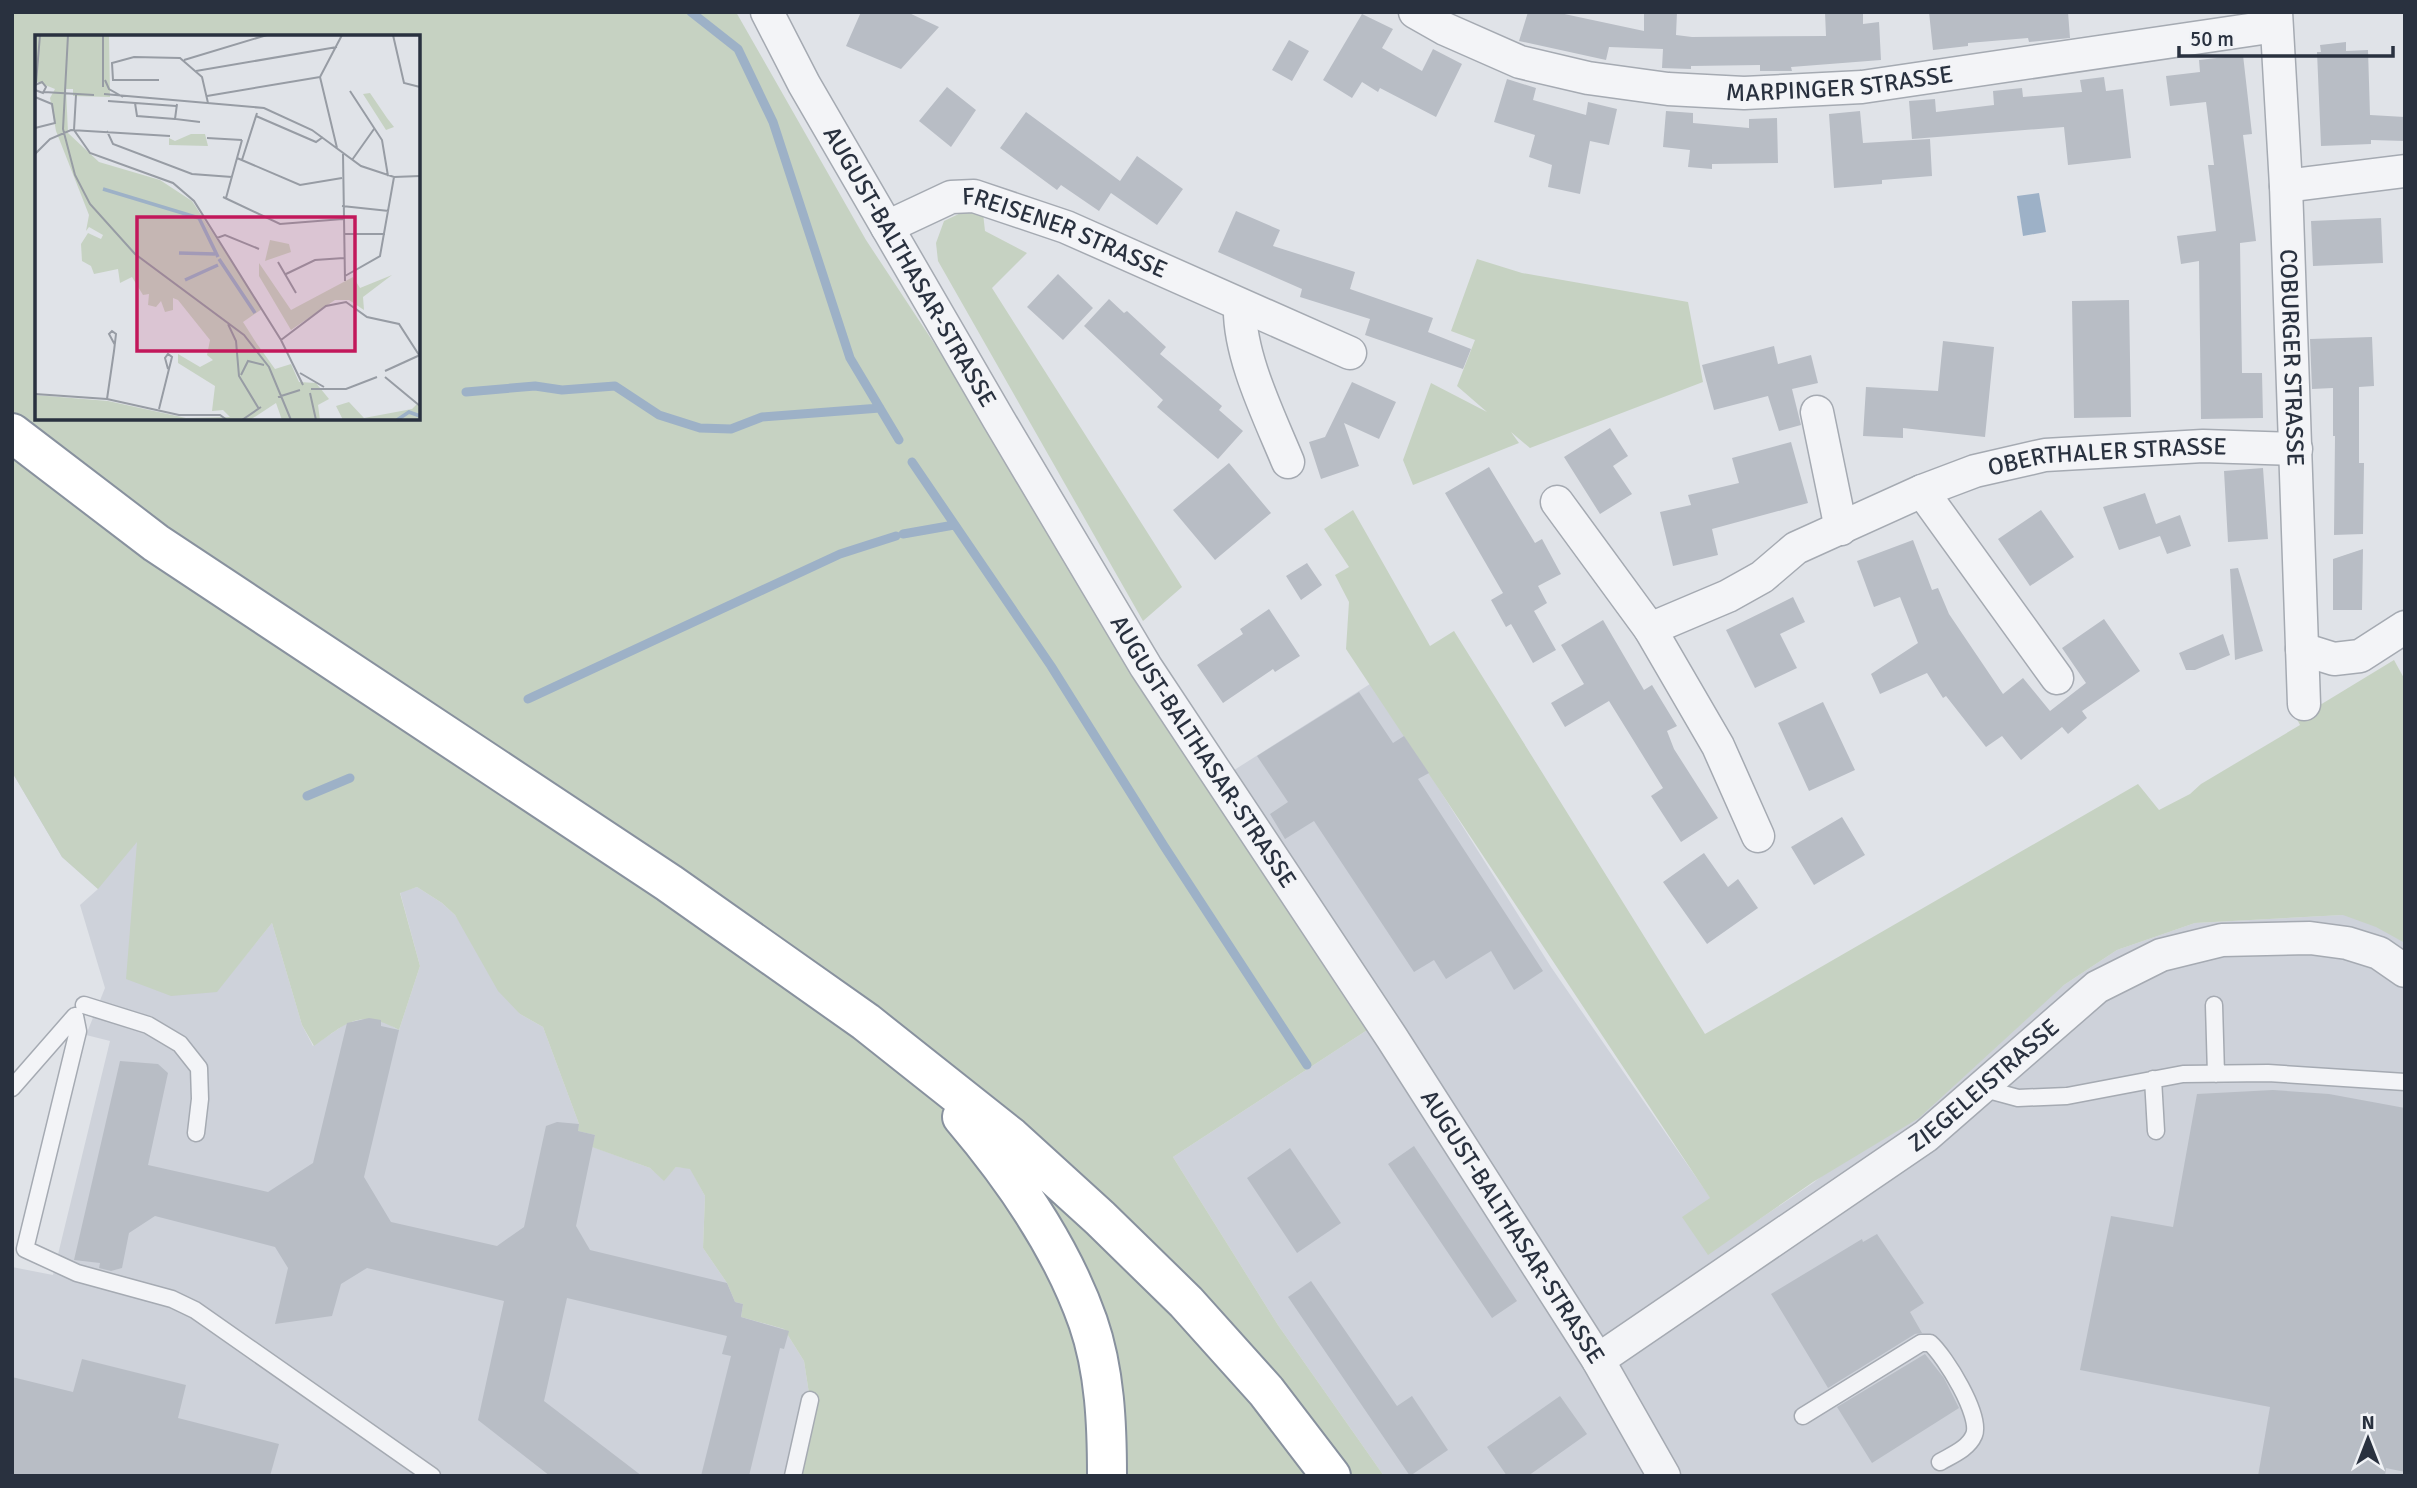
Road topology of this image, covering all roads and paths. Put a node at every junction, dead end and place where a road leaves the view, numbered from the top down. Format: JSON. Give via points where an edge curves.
{"nodes":[{"id":1,"x":767,"y":12,"type":"edge"},
{"id":2,"x":1415,"y":12,"type":"edge"},
{"id":3,"x":2276,"y":19,"type":"edge"},
{"id":4,"x":1449,"y":21,"type":"edge"},
{"id":5,"x":2405,"y":172,"type":"edge"},
{"id":6,"x":2286,"y":186,"type":"junction"},
{"id":7,"x":887,"y":227,"type":"junction"},
{"id":8,"x":1240,"y":305,"type":"junction"},
{"id":9,"x":1350,"y":353,"type":"dead end"},
{"id":10,"x":1818,"y":412,"type":"dead end"},
{"id":11,"x":12,"y":433,"type":"edge"},
{"id":12,"x":2296,"y":449,"type":"junction"},
{"id":13,"x":1288,"y":462,"type":"dead end"},
{"id":14,"x":1922,"y":491,"type":"junction"},
{"id":15,"x":1557,"y":502,"type":"dead end"},
{"id":16,"x":1841,"y":529,"type":"junction"},
{"id":17,"x":2405,"y":627,"type":"edge"},
{"id":18,"x":1650,"y":629,"type":"junction"},
{"id":19,"x":2302,"y":649,"type":"junction"},
{"id":20,"x":2057,"y":678,"type":"dead end"},
{"id":21,"x":2304,"y":704,"type":"dead end"},
{"id":22,"x":1758,"y":836,"type":"dead end"},
{"id":23,"x":2405,"y":971,"type":"edge"},
{"id":24,"x":84,"y":1005,"type":"dead end"},
{"id":25,"x":2214,"y":1005,"type":"dead end"},
{"id":26,"x":866,"y":1022,"type":"junction"},
{"id":27,"x":2216,"y":1073,"type":"junction"},
{"id":28,"x":2153,"y":1079,"type":"junction"},
{"id":29,"x":2405,"y":1082,"type":"edge"},
{"id":30,"x":12,"y":1088,"type":"edge"},
{"id":31,"x":1980,"y":1088,"type":"junction"},
{"id":32,"x":2156,"y":1131,"type":"dead end"},
{"id":33,"x":196,"y":1133,"type":"dead end"},
{"id":34,"x":1598,"y":1360,"type":"junction"},
{"id":35,"x":810,"y":1399,"type":"dead end"},
{"id":36,"x":1803,"y":1416,"type":"dead end"},
{"id":37,"x":1940,"y":1462,"type":"dead end"},
{"id":38,"x":422,"y":1473,"type":"edge"},
{"id":39,"x":793,"y":1476,"type":"edge"},
{"id":40,"x":1107,"y":1476,"type":"edge"},
{"id":41,"x":1331,"y":1476,"type":"edge"},
{"id":42,"x":1664,"y":1476,"type":"edge"}],
"edges":[{"from":1,"to":7,"type":"street","name":"AUGUST-BALTHASAR-STRASSE"},
{"from":2,"to":4,"type":"street","name":"MARPINGER STRASSE"},
{"from":3,"to":4,"type":"street","name":"MARPINGER STRASSE","via":[[1862,87],[1744,93],[1588,78],[1520,62]]},
{"from":3,"to":6,"type":"street","name":"COBURGER STRASSE"},
{"from":5,"to":6,"type":"street"},
{"from":6,"to":12,"type":"street","name":"COBURGER STRASSE"},
{"from":7,"to":8,"type":"street","name":"FREISENER STRASSE","via":[[951,197],[974,196],[1066,227]]},
{"from":7,"to":34,"type":"street","name":"AUGUST-BALTHASAR-STRASSE","via":[[1146,667]]},
{"from":8,"to":9,"type":"street","name":"FREISENER STRASSE"},
{"from":8,"to":13,"type":"street","via":[[1242,338]]},
{"from":10,"to":16,"type":"street"},
{"from":11,"to":26,"type":"highway","via":[[156,543],[669,883]]},
{"from":12,"to":14,"type":"street","name":"OBERTHALER STRASSE","via":[[2203,446],[2045,455],[1975,471]]},
{"from":12,"to":19,"type":"street","name":"COBURGER STRASSE"},
{"from":14,"to":16,"type":"street","name":"OBERTHALER STRASSE"},
{"from":14,"to":20,"type":"street"},
{"from":15,"to":18,"type":"street"},
{"from":16,"to":18,"type":"street","name":"OBERTHALER STRASSE","via":[[1796,548],[1762,577],[1728,596]]},
{"from":17,"to":19,"type":"street","via":[[2360,656],[2334,659]]},
{"from":18,"to":22,"type":"street","via":[[1718,746]]},
{"from":19,"to":21,"type":"street","name":"COBURGER STRASSE"},
{"from":23,"to":31,"type":"street","name":"ZIEGELEISTRASSE","via":[[2379,953],[2310,938],[2222,940],[2161,955],[2097,987]]},
{"from":24,"to":33,"type":"lane","via":[[148,1025],[180,1044],[199,1068]]},
{"from":25,"to":27,"type":"lane"},
{"from":26,"to":40,"type":"highway","via":[[935,1085],[985,1145],[1068,1275],[1088,1323],[1100,1372]]},
{"from":26,"to":41,"type":"highway","via":[[1011,1137],[1110,1227],[1266,1391]]},
{"from":27,"to":28,"type":"lane"},
{"from":27,"to":29,"type":"lane"},
{"from":28,"to":31,"type":"lane","via":[[2067,1096],[2018,1098]]},
{"from":28,"to":32,"type":"lane"},
{"from":30,"to":38,"type":"lane","via":[[75,1016],[78,1031],[25,1249],[77,1273],[172,1299],[195,1310]]},
{"from":31,"to":34,"type":"street","name":"ZIEGELEISTRASSE","via":[[1927,1136]]},
{"from":34,"to":42,"type":"street","name":"AUGUST-BALTHASAR-STRASSE"},
{"from":35,"to":39,"type":"lane"},
{"from":36,"to":37,"type":"lane","via":[[1921,1343],[1930,1343],[1973,1412],[1976,1432],[1967,1446]]}]}
